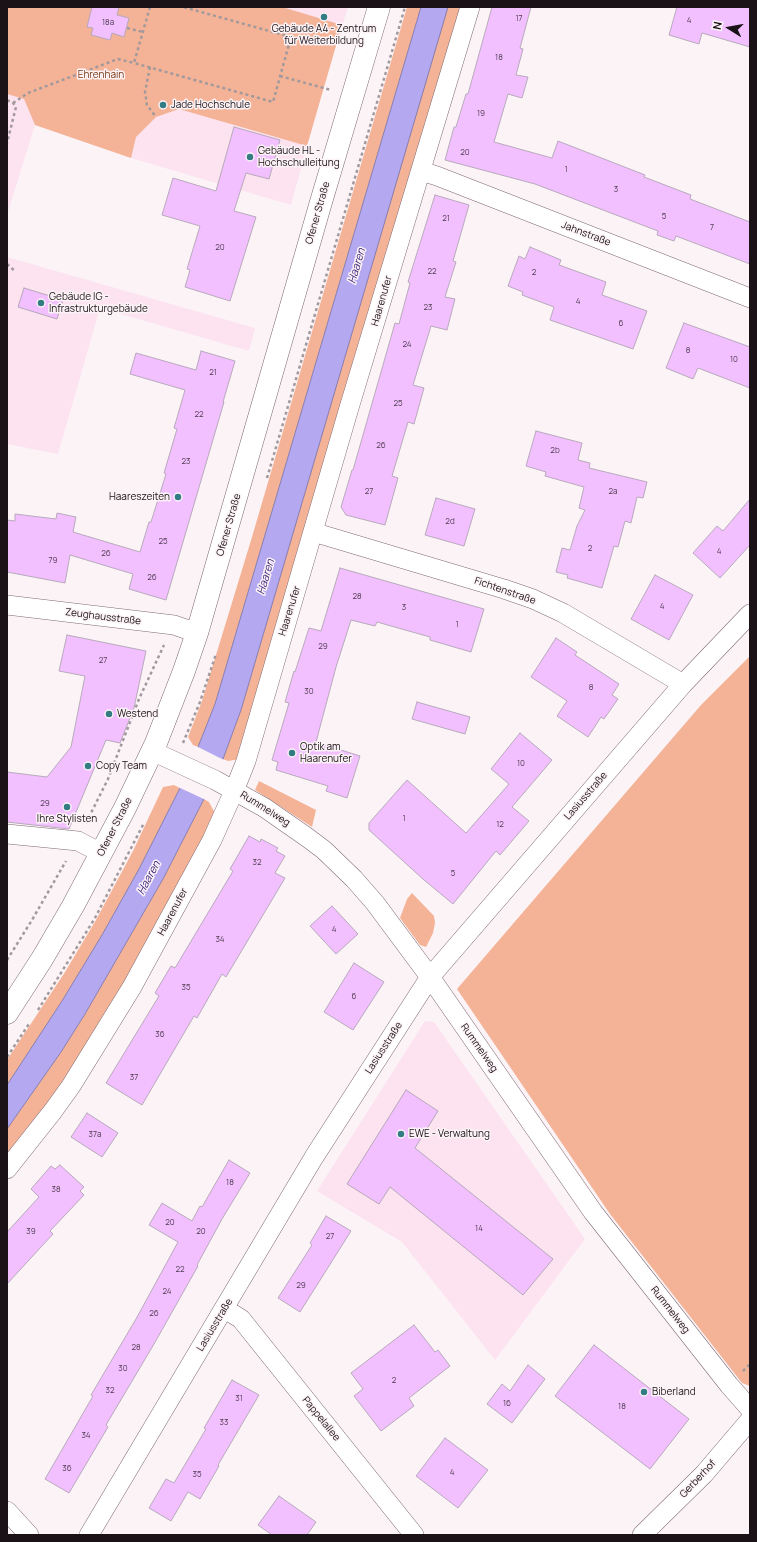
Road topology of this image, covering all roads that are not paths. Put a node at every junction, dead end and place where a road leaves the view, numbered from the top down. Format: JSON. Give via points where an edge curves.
{"nodes":[{"id":1,"x":379,"y":7,"type":"edge"},
{"id":2,"x":470,"y":7,"type":"edge"},
{"id":3,"x":421,"y":171,"type":"junction"},
{"id":4,"x":750,"y":298,"type":"edge"},
{"id":5,"x":313,"y":532,"type":"junction"},
{"id":6,"x":7,"y":605,"type":"edge"},
{"id":7,"x":750,"y":614,"type":"edge"},
{"id":8,"x":197,"y":633,"type":"junction"},
{"id":9,"x":683,"y":684,"type":"junction"},
{"id":10,"x":152,"y":751,"type":"junction"},
{"id":11,"x":234,"y":791,"type":"junction"},
{"id":12,"x":7,"y":834,"type":"edge"},
{"id":13,"x":101,"y":853,"type":"junction"},
{"id":14,"x":430,"y":977,"type":"junction"},
{"id":15,"x":7,"y":1013,"type":"edge"},
{"id":16,"x":7,"y":1169,"type":"edge"},
{"id":17,"x":225,"y":1309,"type":"junction"},
{"id":18,"x":750,"y":1409,"type":"edge"},
{"id":19,"x":750,"y":1420,"type":"edge"},
{"id":20,"x":7,"y":1511,"type":"edge"},
{"id":21,"x":29,"y":1535,"type":"edge"},
{"id":22,"x":89,"y":1535,"type":"edge"},
{"id":23,"x":414,"y":1535,"type":"edge"},
{"id":24,"x":642,"y":1535,"type":"edge"}],
"edges":[{"from":1,"to":8,"type":"main road","name":"Ofener Straße"},
{"from":2,"to":3,"type":"street","name":"Haarenufer"},
{"from":3,"to":4,"type":"street","name":"Jahnstraße"},
{"from":3,"to":5,"type":"street","name":"Haarenufer"},
{"from":5,"to":9,"type":"street","name":"Fichtenstraße","via":[[533,600],[563,613]]},
{"from":5,"to":11,"type":"street","name":"Haarenufer","via":[[246,761]]},
{"from":6,"to":8,"type":"street","name":"Zeughausstraße","via":[[174,625]]},
{"from":7,"to":9,"type":"street","name":"Lasiusstraße"},
{"from":8,"to":10,"type":"main road","name":"Ofener Straße"},
{"from":9,"to":14,"type":"street","name":"Lasiusstraße"},
{"from":10,"to":11,"type":"street","name":"Rummelweg"},
{"from":10,"to":13,"type":"main road","name":"Ofener Straße"},
{"from":11,"to":14,"type":"street","name":"Rummelweg","via":[[286,822],[324,850],[375,903]]},
{"from":11,"to":16,"type":"street","name":"Haarenufer","via":[[212,840],[132,987],[53,1112]]},
{"from":12,"to":13,"type":"street","via":[[78,841]]},
{"from":13,"to":15,"type":"main road","name":"Ofener Straße","via":[[42,960]]},
{"from":14,"to":17,"type":"street","name":"Lasiusstraße","via":[[314,1157]]},
{"from":14,"to":18,"type":"street","name":"Rummelweg","via":[[593,1212]]},
{"from":17,"to":22,"type":"street","name":"Lasiusstraße"},
{"from":17,"to":23,"type":"street","name":"Pappelallee","via":[[241,1319]]},
{"from":19,"to":24,"type":"street","name":"Gerberhof","via":[[704,1474]]},
{"from":20,"to":21,"type":"street"}]}
